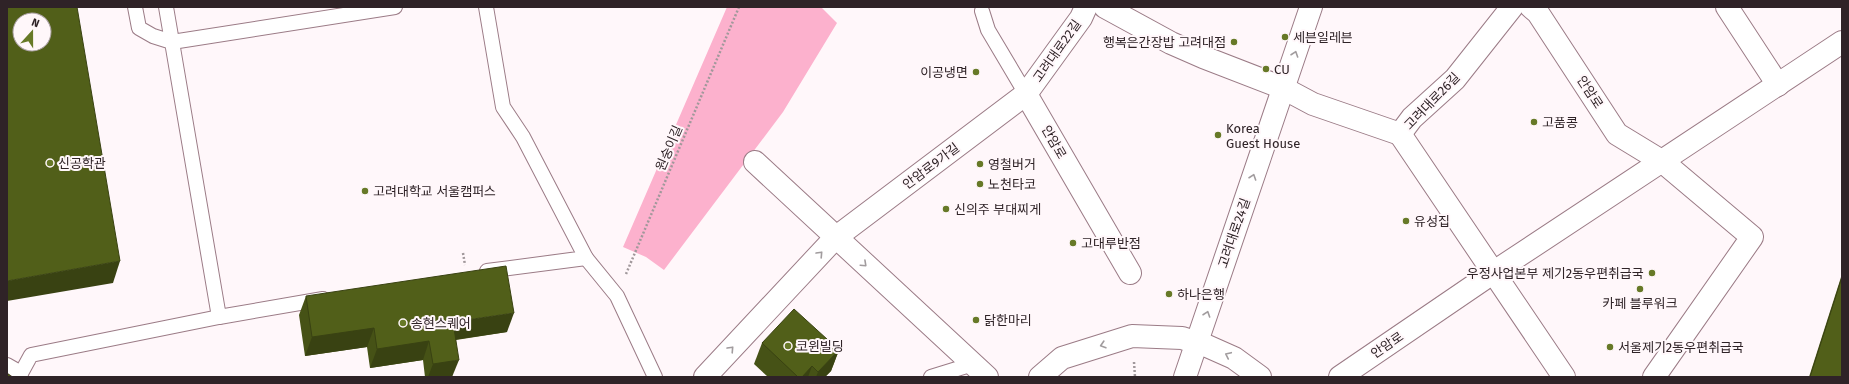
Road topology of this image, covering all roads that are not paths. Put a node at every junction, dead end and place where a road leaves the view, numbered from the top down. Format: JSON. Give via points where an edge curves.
{"nodes":[{"id":1,"x":135,"y":7,"type":"edge"},
{"id":2,"x":166,"y":7,"type":"edge"},
{"id":3,"x":395,"y":7,"type":"edge"},
{"id":4,"x":486,"y":7,"type":"edge"},
{"id":5,"x":1086,"y":7,"type":"edge"},
{"id":6,"x":1105,"y":7,"type":"edge"},
{"id":7,"x":1311,"y":7,"type":"edge"},
{"id":8,"x":1512,"y":7,"type":"edge"},
{"id":9,"x":1531,"y":7,"type":"edge"},
{"id":10,"x":1726,"y":7,"type":"edge"},
{"id":11,"x":982,"y":11,"type":"dead end"},
{"id":12,"x":172,"y":42,"type":"junction"},
{"id":13,"x":1842,"y":42,"type":"edge"},
{"id":14,"x":1778,"y":85,"type":"junction"},
{"id":15,"x":1283,"y":88,"type":"junction"},
{"id":16,"x":1026,"y":94,"type":"junction"},
{"id":17,"x":1400,"y":134,"type":"junction"},
{"id":18,"x":755,"y":162,"type":"dead end"},
{"id":19,"x":1663,"y":162,"type":"junction"},
{"id":20,"x":835,"y":238,"type":"junction"},
{"id":21,"x":586,"y":258,"type":"junction"},
{"id":22,"x":1494,"y":272,"type":"junction"},
{"id":23,"x":474,"y":273,"type":"edge"},
{"id":24,"x":1130,"y":273,"type":"dead end"},
{"id":25,"x":335,"y":297,"type":"edge"},
{"id":26,"x":219,"y":317,"type":"junction"},
{"id":27,"x":1197,"y":343,"type":"junction"},
{"id":28,"x":7,"y":365,"type":"edge"},
{"id":29,"x":980,"y":371,"type":"edge"},
{"id":30,"x":20,"y":375,"type":"edge"},
{"id":31,"x":655,"y":377,"type":"edge"},
{"id":32,"x":704,"y":377,"type":"edge"},
{"id":33,"x":931,"y":377,"type":"edge"},
{"id":34,"x":1040,"y":377,"type":"edge"},
{"id":35,"x":1185,"y":377,"type":"edge"},
{"id":36,"x":1260,"y":377,"type":"edge"},
{"id":37,"x":1340,"y":377,"type":"edge"},
{"id":38,"x":1564,"y":377,"type":"edge"},
{"id":39,"x":1654,"y":377,"type":"edge"}],
"edges":[{"from":1,"to":12,"type":"lane","via":[[138,28]]},
{"from":2,"to":12,"type":"lane"},
{"from":3,"to":12,"type":"lane"},
{"from":4,"to":21,"type":"lane","via":[[502,107],[522,137]]},
{"from":5,"to":16,"type":"street","name":"고려대로22길","via":[[1081,18]]},
{"from":6,"to":15,"type":"street","via":[[1172,43]]},
{"from":15,"to":7,"type":"street","name":"고려대로24길","one_way":true},
{"from":8,"to":17,"type":"street","name":"고려대로26길","via":[[1456,79],[1412,118]]},
{"from":9,"to":19,"type":"street","name":"안암로","via":[[1538,13],[1617,134]]},
{"from":10,"to":14,"type":"street"},
{"from":11,"to":16,"type":"lane","name":"안암로","via":[[988,30]]},
{"from":12,"to":26,"type":"lane"},
{"from":13,"to":14,"type":"street","name":"안암로"},
{"from":14,"to":19,"type":"street","name":"안암로"},
{"from":15,"to":17,"type":"street","name":"고려대로26길","via":[[1313,104]]},
{"from":27,"to":15,"type":"street","name":"고려대로24길","one_way":true},
{"from":16,"to":20,"type":"street","name":"안암로9가길"},
{"from":16,"to":24,"type":"street","name":"안암로"},
{"from":17,"to":22,"type":"street"},
{"from":18,"to":20,"type":"street"},
{"from":19,"to":22,"type":"street","name":"안암로"},
{"from":19,"to":39,"type":"street","via":[[1752,237]]},
{"from":20,"to":29,"type":"street","one_way":true},
{"from":32,"to":20,"type":"street","name":"안암로9가길","one_way":true},
{"from":21,"to":23,"type":"lane"},
{"from":21,"to":31,"type":"lane","via":[[617,296]]},
{"from":22,"to":37,"type":"street","name":"안암로"},
{"from":22,"to":38,"type":"street"},
{"from":25,"to":26,"type":"lane"},
{"from":26,"to":30,"type":"lane","via":[[31,356]]},
{"from":27,"to":34,"type":"street","one_way":true,"via":[[1182,338],[1132,336],[1062,358]]},
{"from":27,"to":35,"type":"street","name":"고려대로24길"},
{"from":36,"to":27,"type":"street","one_way":true,"via":[[1234,358]]},
{"from":28,"to":30,"type":"lane"},
{"from":29,"to":33,"type":"lane"}]}
